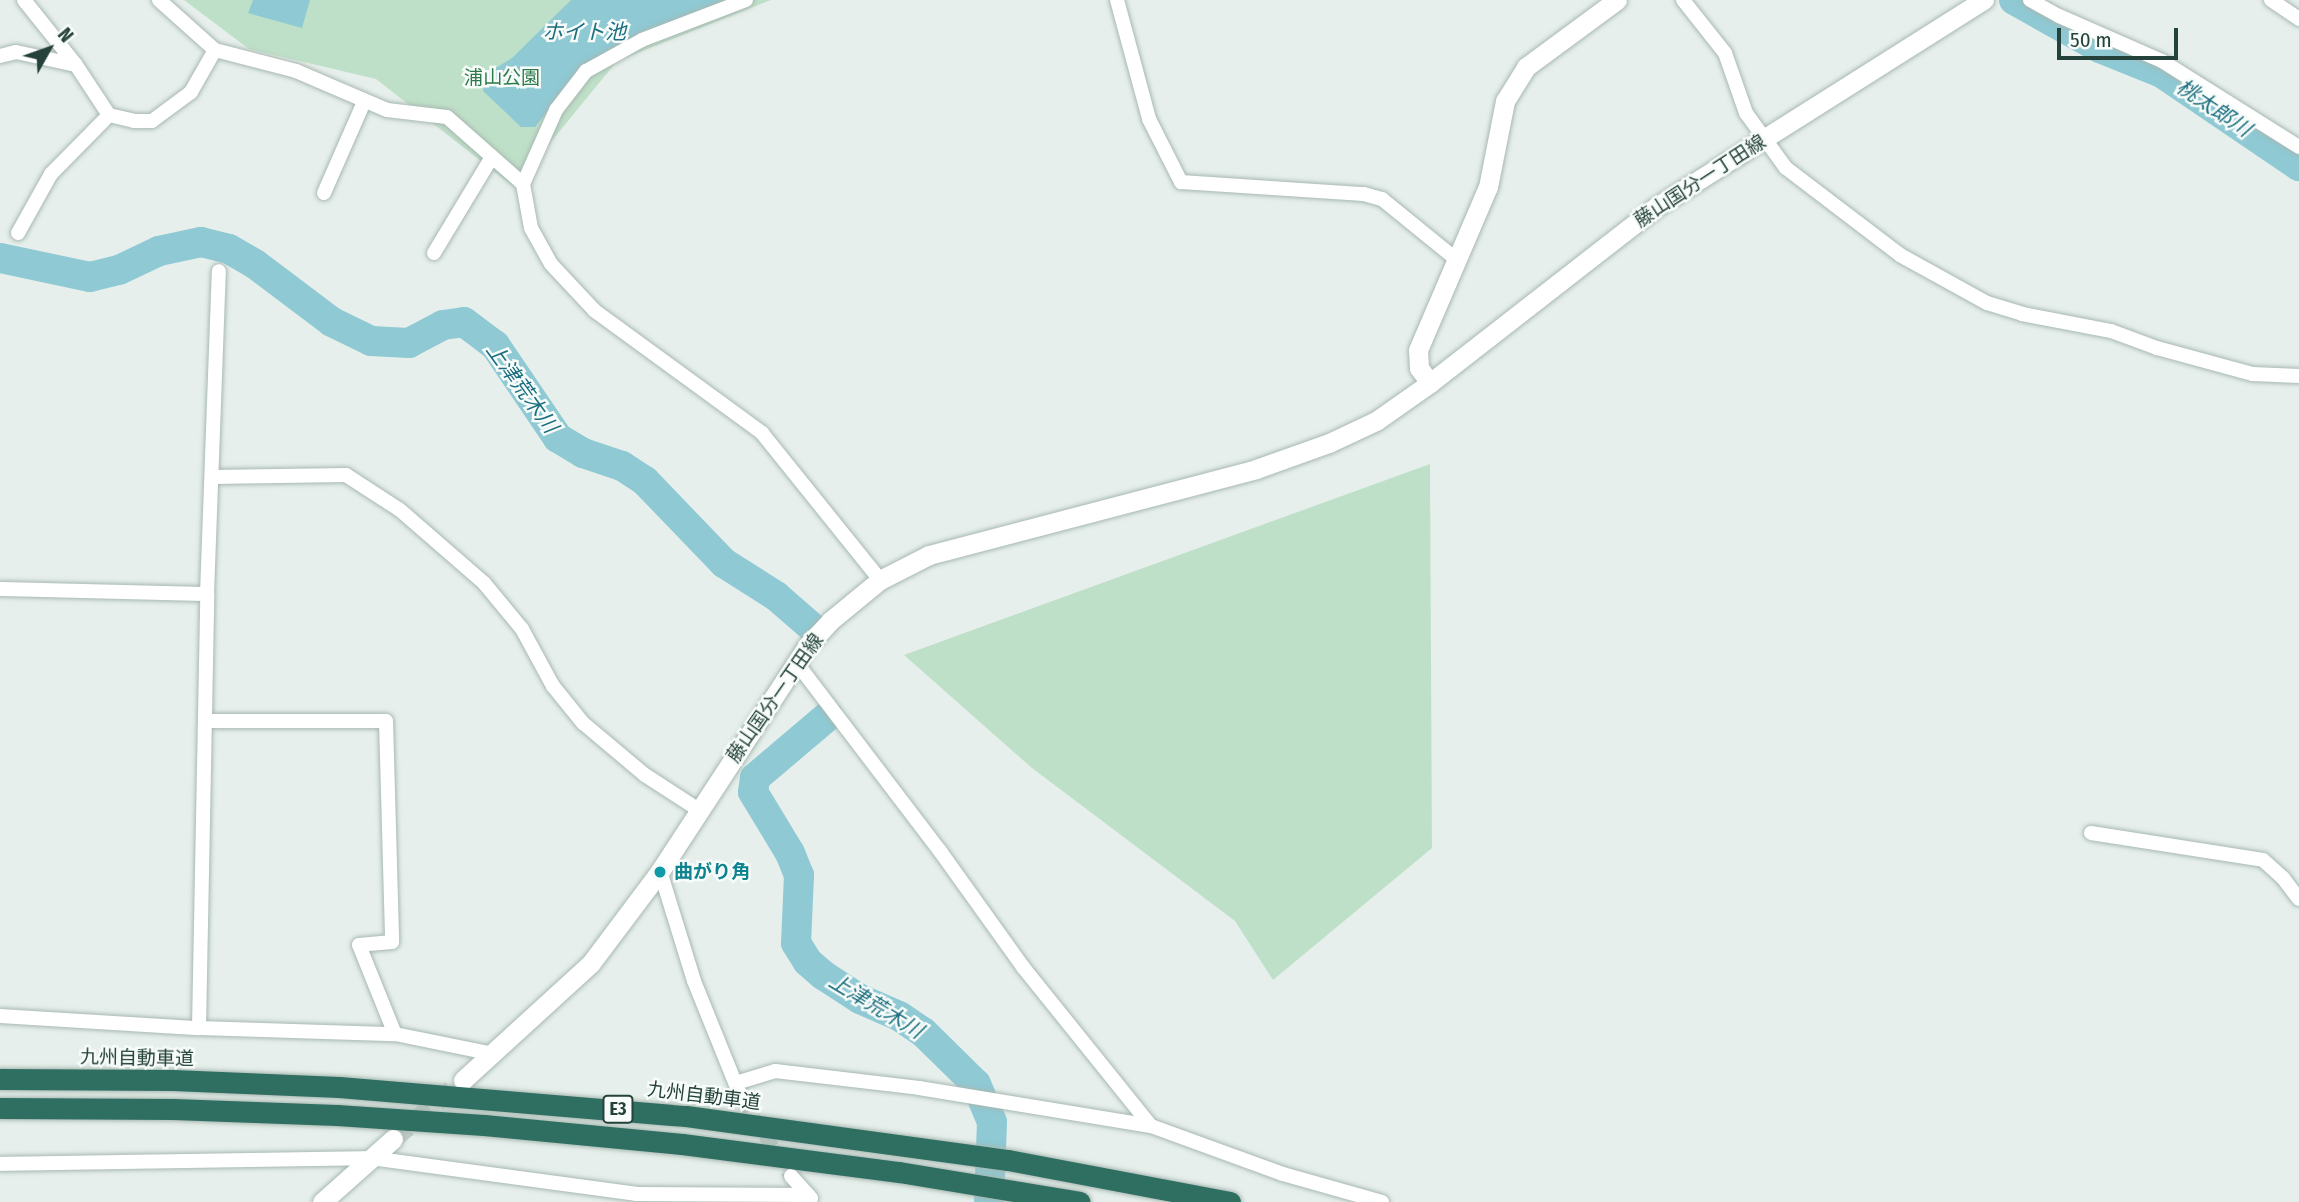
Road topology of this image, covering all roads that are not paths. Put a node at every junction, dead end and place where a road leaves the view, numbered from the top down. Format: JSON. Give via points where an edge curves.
{"nodes":[{"id":1,"x":24,"y":0,"type":"edge"},
{"id":2,"x":159,"y":0,"type":"edge"},
{"id":3,"x":746,"y":0,"type":"edge"},
{"id":4,"x":1117,"y":0,"type":"edge"},
{"id":5,"x":1617,"y":0,"type":"edge"},
{"id":6,"x":1683,"y":0,"type":"edge"},
{"id":7,"x":1984,"y":0,"type":"edge"},
{"id":8,"x":2030,"y":0,"type":"edge"},
{"id":9,"x":2272,"y":0,"type":"edge"},
{"id":10,"x":2299,"y":19,"type":"edge"},
{"id":11,"x":215,"y":50,"type":"junction"},
{"id":12,"x":0,"y":56,"type":"edge"},
{"id":13,"x":76,"y":65,"type":"junction"},
{"id":14,"x":364,"y":102,"type":"junction"},
{"id":15,"x":109,"y":115,"type":"junction"},
{"id":16,"x":1762,"y":139,"type":"junction"},
{"id":17,"x":2299,"y":147,"type":"edge"},
{"id":18,"x":492,"y":157,"type":"junction"},
{"id":19,"x":523,"y":184,"type":"junction"},
{"id":20,"x":324,"y":193,"type":"dead end"},
{"id":21,"x":18,"y":233,"type":"dead end"},
{"id":22,"x":434,"y":253,"type":"dead end"},
{"id":23,"x":1457,"y":260,"type":"junction"},
{"id":24,"x":219,"y":271,"type":"dead end"},
{"id":25,"x":2299,"y":376,"type":"edge"},
{"id":26,"x":1430,"y":383,"type":"junction"},
{"id":27,"x":212,"y":477,"type":"junction"},
{"id":28,"x":880,"y":580,"type":"junction"},
{"id":29,"x":0,"y":589,"type":"edge"},
{"id":30,"x":207,"y":594,"type":"junction"},
{"id":31,"x":796,"y":662,"type":"junction"},
{"id":32,"x":206,"y":721,"type":"junction"},
{"id":33,"x":699,"y":810,"type":"junction"},
{"id":34,"x":2091,"y":833,"type":"dead end"},
{"id":35,"x":660,"y":871,"type":"junction"},
{"id":36,"x":2299,"y":899,"type":"edge"},
{"id":37,"x":0,"y":1016,"type":"edge"},
{"id":38,"x":199,"y":1028,"type":"junction"},
{"id":39,"x":395,"y":1034,"type":"junction"},
{"id":40,"x":494,"y":1054,"type":"junction"},
{"id":41,"x":0,"y":1079,"type":"edge"},
{"id":42,"x":463,"y":1080,"type":"tunnel mouth"},
{"id":43,"x":736,"y":1083,"type":"junction"},
{"id":44,"x":742,"y":1100,"type":"tunnel mouth"},
{"id":45,"x":0,"y":1108,"type":"edge"},
{"id":46,"x":1151,"y":1126,"type":"junction"},
{"id":47,"x":393,"y":1139,"type":"tunnel mouth"},
{"id":48,"x":371,"y":1158,"type":"junction"},
{"id":49,"x":0,"y":1164,"type":"edge"},
{"id":50,"x":791,"y":1176,"type":"tunnel mouth"},
{"id":51,"x":811,"y":1198,"type":"edge"},
{"id":52,"x":322,"y":1202,"type":"edge"},
{"id":53,"x":1080,"y":1202,"type":"edge"},
{"id":54,"x":1230,"y":1202,"type":"edge"},
{"id":55,"x":1382,"y":1202,"type":"edge"}],
"edges":[{"from":1,"to":13,"type":"street"},
{"from":2,"to":11,"type":"street"},
{"from":3,"to":19,"type":"street","via":[[642,40],[586,71],[556,110]]},
{"from":4,"to":23,"type":"street","via":[[1149,119],[1181,182],[1382,199]]},
{"from":5,"to":23,"type":"main road","via":[[1526,67],[1512,89],[1505,101],[1488,187]]},
{"from":6,"to":16,"type":"street","via":[[1725,53],[1737,94]]},
{"from":7,"to":16,"type":"main road","name":"藤山国分一丁田線"},
{"from":8,"to":17,"type":"street","via":[[2162,61]]},
{"from":9,"to":10,"type":"street"},
{"from":11,"to":14,"type":"street","via":[[296,71]]},
{"from":11,"to":15,"type":"street","via":[[191,92],[152,121]]},
{"from":12,"to":13,"type":"street","via":[[16,52]]},
{"from":13,"to":15,"type":"street"},
{"from":14,"to":18,"type":"street","via":[[387,110],[447,117]]},
{"from":14,"to":20,"type":"street"},
{"from":15,"to":21,"type":"street","via":[[51,174]]},
{"from":16,"to":25,"type":"street","via":[[1786,167],[1870,235],[1987,303],[2111,331],[2253,374]]},
{"from":16,"to":26,"type":"main road","name":"藤山国分一丁田線","via":[[1656,207]]},
{"from":18,"to":19,"type":"street"},
{"from":18,"to":22,"type":"street"},
{"from":19,"to":28,"type":"street","via":[[531,228],[551,264],[595,312],[762,433]]},
{"from":23,"to":26,"type":"main road","via":[[1418,350],[1419,368]]},
{"from":24,"to":27,"type":"street"},
{"from":26,"to":28,"type":"main road","name":"藤山国分一丁田線","via":[[1376,421],[1329,443],[1256,469],[972,541],[929,555]]},
{"from":27,"to":30,"type":"street"},
{"from":27,"to":33,"type":"street","via":[[346,475],[390,503],[485,583],[522,629],[553,686],[583,723],[645,775]]},
{"from":28,"to":31,"type":"main road","name":"藤山国分一丁田線","via":[[830,621]]},
{"from":29,"to":30,"type":"street"},
{"from":30,"to":32,"type":"street"},
{"from":31,"to":33,"type":"main road","name":"藤山国分一丁田線"},
{"from":31,"to":46,"type":"street","via":[[1023,967]]},
{"from":32,"to":38,"type":"street"},
{"from":32,"to":39,"type":"street","via":[[386,721],[392,942],[359,946]]},
{"from":33,"to":35,"type":"main road","name":"藤山国分一丁田線"},
{"from":34,"to":36,"type":"street","via":[[2263,860]]},
{"from":35,"to":40,"type":"main road","name":"藤山国分一丁田線","via":[[591,963]]},
{"from":35,"to":43,"type":"street","via":[[694,981]]},
{"from":37,"to":38,"type":"street"},
{"from":38,"to":39,"type":"street"},
{"from":39,"to":40,"type":"street"},
{"from":40,"to":42,"type":"main road","name":"藤山国分一丁田線"},
{"from":41,"to":54,"type":"highway","name":"九州自動車道","number":"E3","via":[[339,1087],[686,1116],[995,1158]]},
{"from":43,"to":44,"type":"street"},
{"from":43,"to":46,"type":"street","via":[[775,1071],[919,1088]]},
{"from":45,"to":53,"type":"highway","number":"E3","via":[[200,1110],[484,1125],[899,1172]]},
{"from":46,"to":55,"type":"street","via":[[1283,1174]]},
{"from":47,"to":48,"type":"main road"},
{"from":48,"to":49,"type":"street"},
{"from":48,"to":51,"type":"street","via":[[636,1194]]},
{"from":48,"to":52,"type":"main road"},
{"from":50,"to":51,"type":"street"}]}
